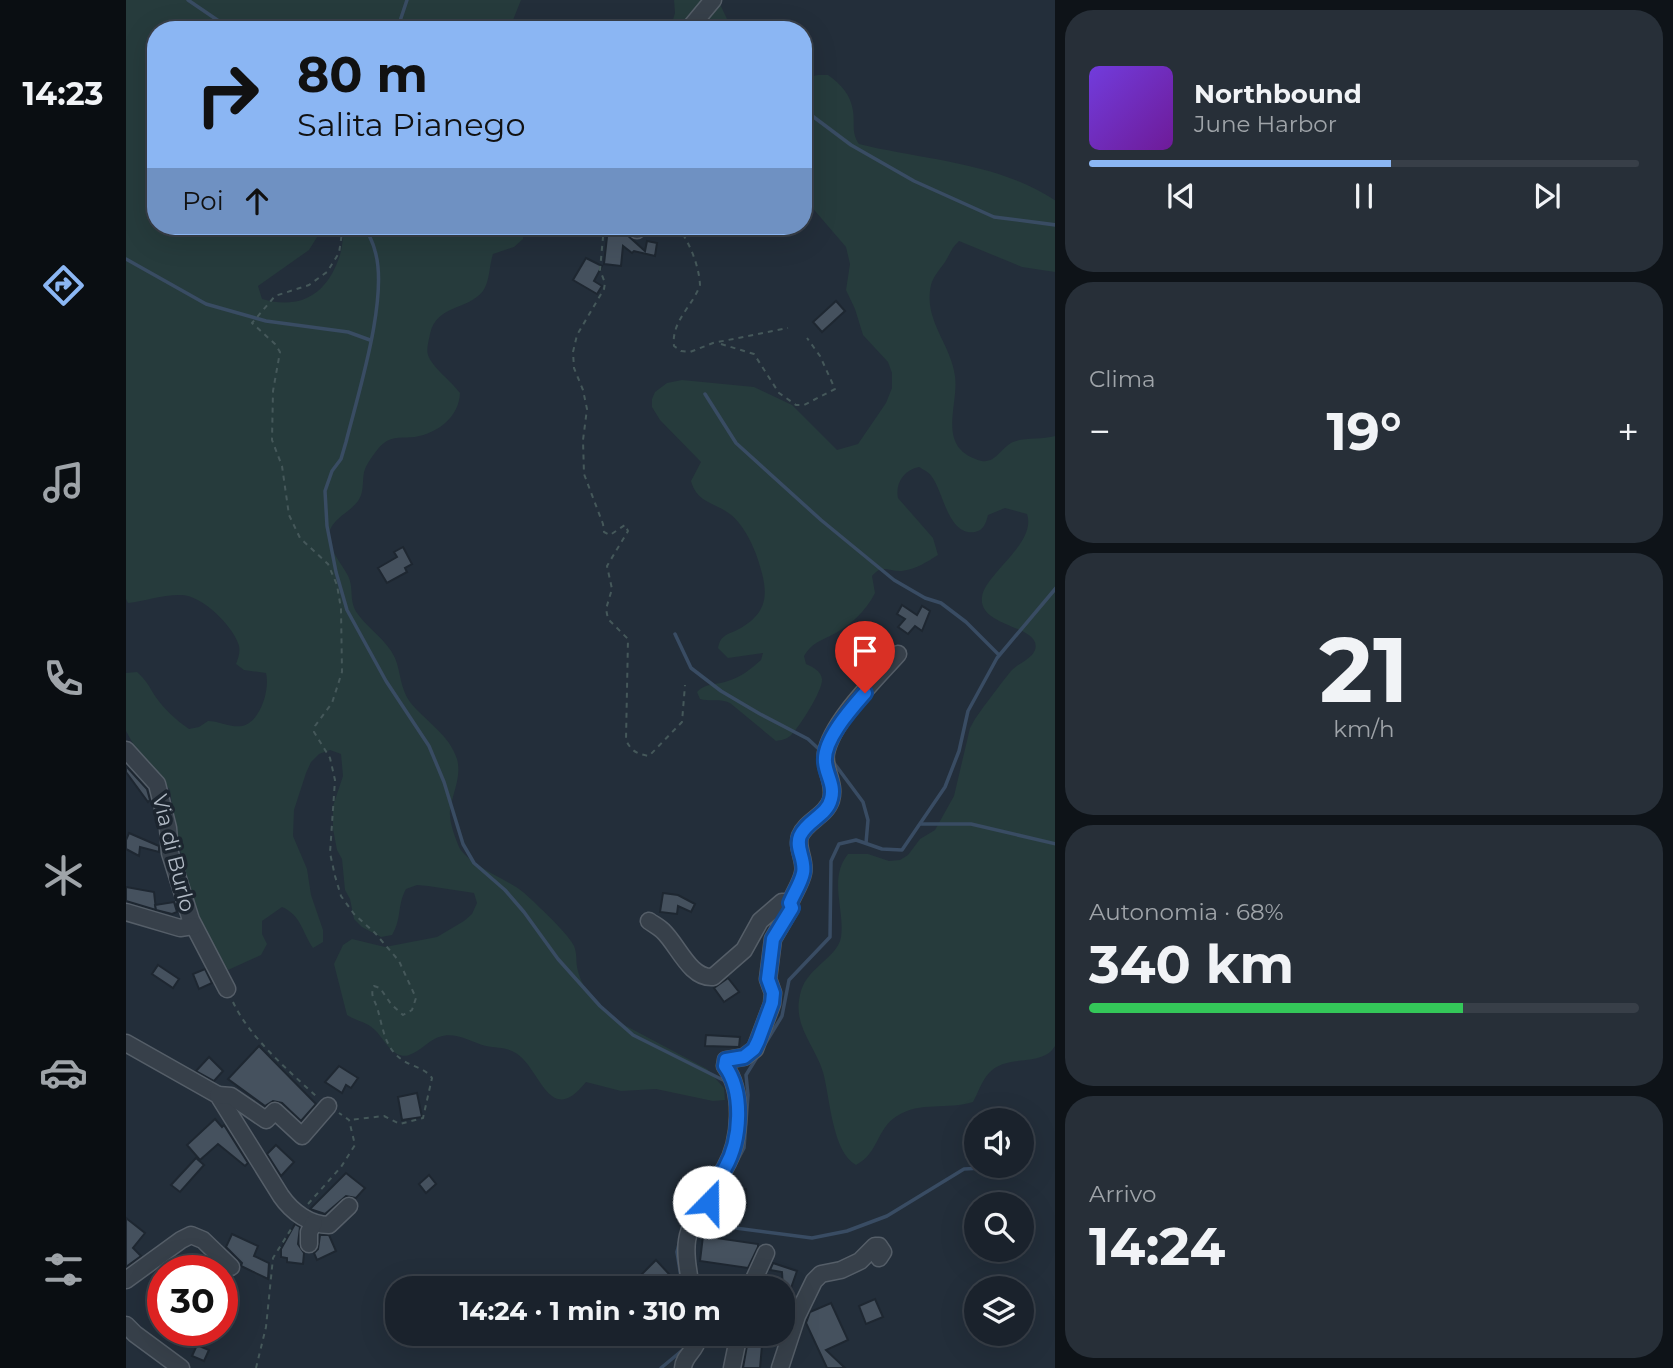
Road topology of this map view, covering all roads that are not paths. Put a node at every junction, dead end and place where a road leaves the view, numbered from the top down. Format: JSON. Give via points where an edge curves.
{"nodes":[{"id":1,"x":713,"y":0,"type":"edge"},
{"id":2,"x":696,"y":21,"type":"edge"},
{"id":3,"x":898,"y":654,"type":"dead end"},
{"id":4,"x":126,"y":750,"type":"edge"},
{"id":5,"x":790,"y":903,"type":"junction"},
{"id":6,"x":126,"y":912,"type":"edge"},
{"id":7,"x":649,"y":921,"type":"dead end"},
{"id":8,"x":193,"y":926,"type":"junction"},
{"id":9,"x":227,"y":989,"type":"road end"},
{"id":10,"x":126,"y":1043,"type":"edge"},
{"id":11,"x":218,"y":1095,"type":"junction"},
{"id":12,"x":328,"y":1106,"type":"road end"},
{"id":13,"x":349,"y":1206,"type":"dead end"},
{"id":14,"x":314,"y":1223,"type":"junction"},
{"id":15,"x":309,"y":1244,"type":"dead end"},
{"id":16,"x":766,"y":1252,"type":"dead end"},
{"id":17,"x":160,"y":1255,"type":"edge"},
{"id":18,"x":219,"y":1255,"type":"edge"},
{"id":19,"x":878,"y":1258,"type":"dead end"},
{"id":20,"x":147,"y":1265,"type":"edge"},
{"id":21,"x":689,"y":1276,"type":"edge"},
{"id":22,"x":755,"y":1276,"type":"edge"},
{"id":23,"x":126,"y":1280,"type":"edge"},
{"id":24,"x":126,"y":1325,"type":"edge"},
{"id":25,"x":695,"y":1346,"type":"edge"},
{"id":26,"x":737,"y":1346,"type":"edge"},
{"id":27,"x":181,"y":1368,"type":"edge"},
{"id":28,"x":683,"y":1368,"type":"edge"},
{"id":29,"x":732,"y":1368,"type":"edge"},
{"id":30,"x":780,"y":1368,"type":"edge"}],
"edges":[{"from":1,"to":2,"type":"street"},
{"from":3,"to":5,"type":"street","via":[[849,713],[827,749],[832,798],[800,835],[803,872]]},
{"from":4,"to":8,"type":"street","name":"Via di Burlo","via":[[157,784],[170,853]]},
{"from":5,"to":7,"type":"street","via":[[782,902],[760,921],[744,950],[708,977],[699,975],[665,933]]},
{"from":5,"to":21,"type":"street","via":[[792,908],[773,939],[768,979],[773,993],[754,1049],[744,1057],[726,1060],[737,1107],[734,1147],[687,1235]]},
{"from":6,"to":8,"type":"street","name":"Via di Burlo","via":[[180,928]]},
{"from":8,"to":9,"type":"street","name":"Via di Burlo"},
{"from":10,"to":11,"type":"street"},
{"from":11,"to":12,"type":"street","via":[[231,1096],[266,1120],[275,1111],[302,1136]]},
{"from":11,"to":14,"type":"street","via":[[287,1204]]},
{"from":13,"to":14,"type":"street","via":[[331,1225]]},
{"from":14,"to":15,"type":"street"},
{"from":16,"to":22,"type":"street"},
{"from":17,"to":18,"type":"street","via":[[191,1235]]},
{"from":19,"to":30,"type":"street","via":[[883,1252],[876,1246],[860,1261],[821,1274],[814,1281]]},
{"from":20,"to":23,"type":"street"},
{"from":24,"to":27,"type":"street"},
{"from":25,"to":28,"type":"street"},
{"from":26,"to":29,"type":"street"}]}
